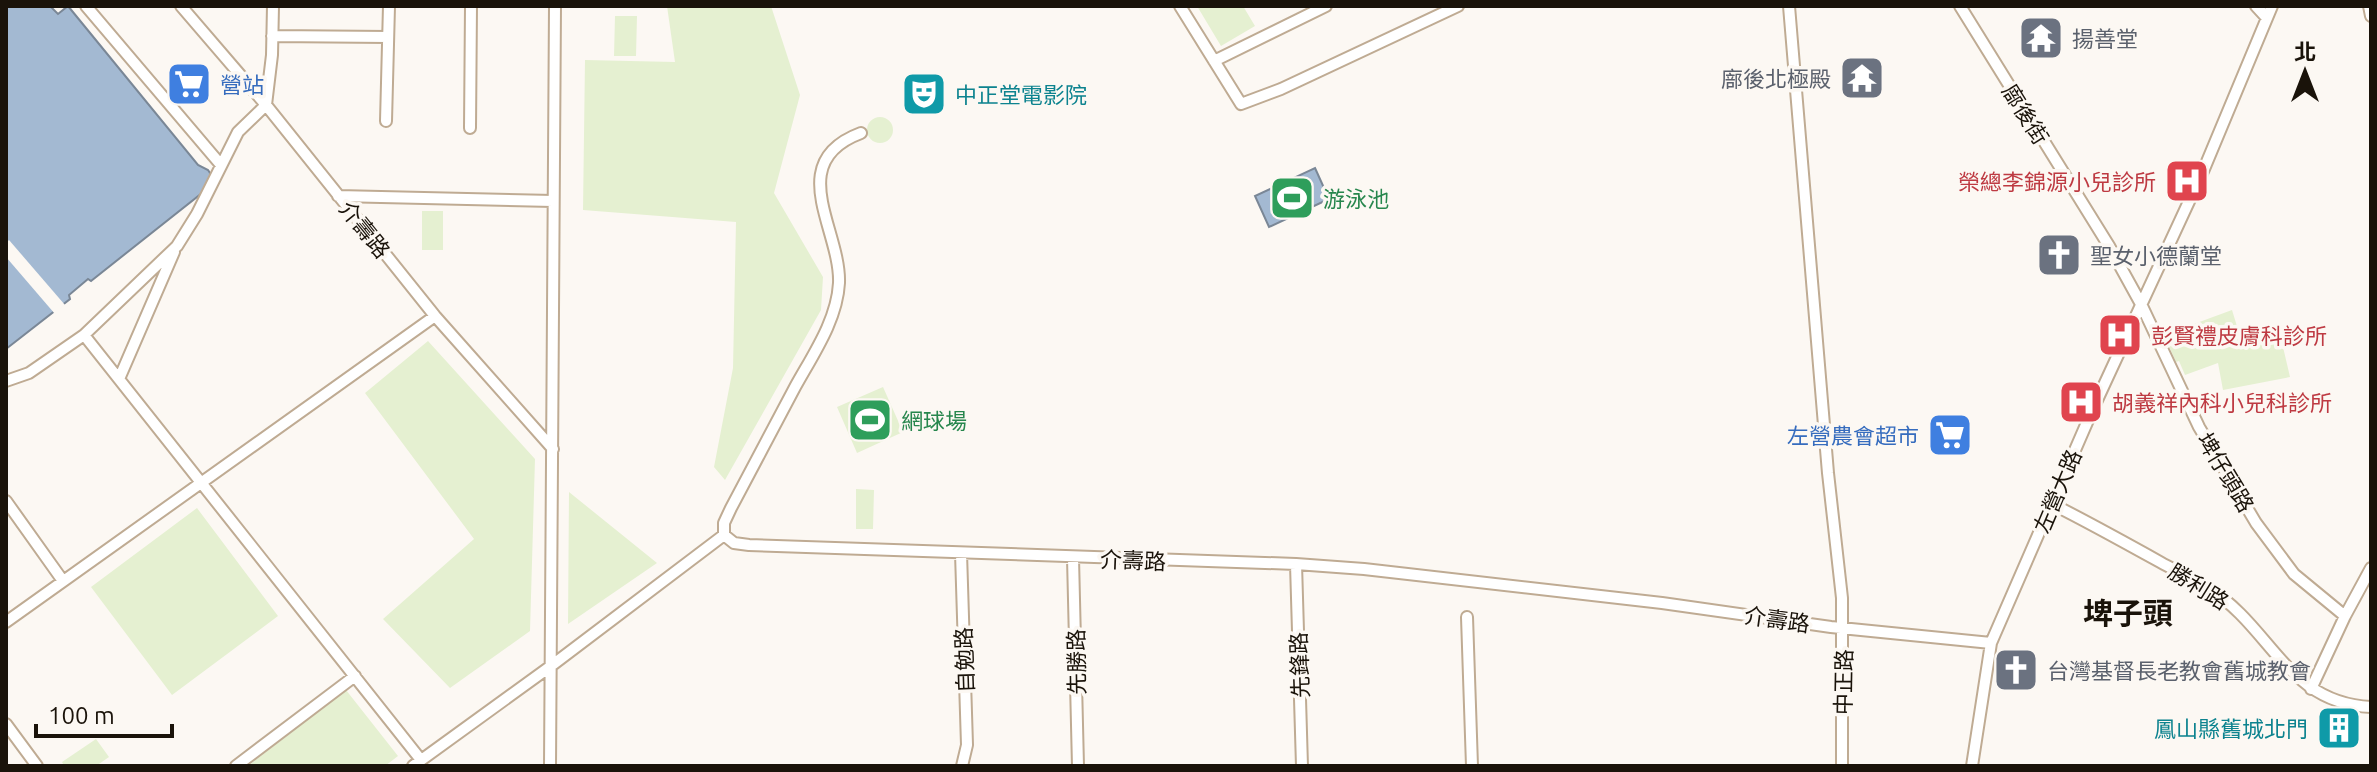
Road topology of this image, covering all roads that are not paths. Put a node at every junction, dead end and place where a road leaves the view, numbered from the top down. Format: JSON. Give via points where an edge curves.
{"nodes":[{"id":1,"x":86,"y":6,"type":"edge"},
{"id":2,"x":181,"y":6,"type":"edge"},
{"id":3,"x":273,"y":6,"type":"edge"},
{"id":4,"x":389,"y":6,"type":"edge"},
{"id":5,"x":471,"y":6,"type":"edge"},
{"id":6,"x":555,"y":6,"type":"edge"},
{"id":7,"x":1180,"y":6,"type":"edge"},
{"id":8,"x":1326,"y":6,"type":"edge"},
{"id":9,"x":1458,"y":6,"type":"edge"},
{"id":10,"x":1789,"y":6,"type":"edge"},
{"id":11,"x":1960,"y":6,"type":"edge"},
{"id":12,"x":2256,"y":6,"type":"edge"},
{"id":13,"x":2272,"y":6,"type":"edge"},
{"id":14,"x":2369,"y":6,"type":"edge"},
{"id":15,"x":1308,"y":10,"type":"edge"},
{"id":16,"x":2371,"y":16,"type":"edge"},
{"id":17,"x":2267,"y":18,"type":"junction"},
{"id":18,"x":272,"y":36,"type":"junction"},
{"id":19,"x":388,"y":37,"type":"junction"},
{"id":20,"x":1214,"y":61,"type":"junction"},
{"id":21,"x":266,"y":105,"type":"junction"},
{"id":22,"x":386,"y":121,"type":"dead end"},
{"id":23,"x":470,"y":128,"type":"dead end"},
{"id":24,"x":861,"y":133,"type":"dead end"},
{"id":25,"x":221,"y":165,"type":"junction"},
{"id":26,"x":338,"y":196,"type":"junction"},
{"id":27,"x":553,"y":201,"type":"junction"},
{"id":28,"x":177,"y":246,"type":"junction"},
{"id":29,"x":2141,"y":304,"type":"junction"},
{"id":30,"x":435,"y":316,"type":"junction"},
{"id":31,"x":84,"y":335,"type":"junction"},
{"id":32,"x":119,"y":379,"type":"junction"},
{"id":33,"x":6,"y":381,"type":"edge"},
{"id":34,"x":553,"y":449,"type":"junction"},
{"id":35,"x":200,"y":484,"type":"junction"},
{"id":36,"x":6,"y":501,"type":"edge"},
{"id":37,"x":2052,"y":504,"type":"junction"},
{"id":38,"x":724,"y":535,"type":"junction"},
{"id":39,"x":961,"y":553,"type":"junction"},
{"id":40,"x":1073,"y":558,"type":"junction"},
{"id":41,"x":1296,"y":564,"type":"junction"},
{"id":42,"x":2371,"y":568,"type":"edge"},
{"id":43,"x":63,"y":581,"type":"junction"},
{"id":44,"x":2345,"y":616,"type":"junction"},
{"id":45,"x":8,"y":617,"type":"edge"},
{"id":46,"x":1467,"y":617,"type":"dead end"},
{"id":47,"x":1843,"y":628,"type":"junction"},
{"id":48,"x":1991,"y":643,"type":"junction"},
{"id":49,"x":551,"y":666,"type":"junction"},
{"id":50,"x":355,"y":676,"type":"junction"},
{"id":51,"x":2311,"y":689,"type":"junction"},
{"id":52,"x":2371,"y":707,"type":"edge"},
{"id":53,"x":7,"y":729,"type":"edge"},
{"id":54,"x":417,"y":763,"type":"edge"},
{"id":55,"x":37,"y":766,"type":"edge"},
{"id":56,"x":236,"y":766,"type":"edge"},
{"id":57,"x":550,"y":766,"type":"edge"},
{"id":58,"x":962,"y":766,"type":"edge"},
{"id":59,"x":1078,"y":766,"type":"edge"},
{"id":60,"x":1302,"y":766,"type":"edge"},
{"id":61,"x":1472,"y":766,"type":"edge"},
{"id":62,"x":1842,"y":766,"type":"edge"},
{"id":63,"x":1972,"y":766,"type":"edge"}],
"edges":[{"from":1,"to":25,"type":"street"},
{"from":2,"to":21,"type":"street","name":"介壽路"},
{"from":3,"to":18,"type":"street"},
{"from":4,"to":19,"type":"street"},
{"from":5,"to":23,"type":"street"},
{"from":6,"to":27,"type":"street"},
{"from":7,"to":20,"type":"street"},
{"from":8,"to":15,"type":"street"},
{"from":9,"to":20,"type":"street","via":[[1241,104]]},
{"from":10,"to":47,"type":"street","name":"中正路"},
{"from":11,"to":29,"type":"street","name":"廍後街"},
{"from":12,"to":17,"type":"street"},
{"from":13,"to":17,"type":"street","name":"左營大路"},
{"from":14,"to":16,"type":"street"},
{"from":15,"to":20,"type":"street"},
{"from":17,"to":29,"type":"street","name":"左營大路"},
{"from":18,"to":19,"type":"street"},
{"from":18,"to":21,"type":"street"},
{"from":19,"to":22,"type":"street"},
{"from":21,"to":25,"type":"street","via":[[238,132]]},
{"from":21,"to":26,"type":"street","name":"介壽路"},
{"from":24,"to":38,"type":"street","via":[[836,147],[820,184],[839,280],[831,320],[731,508]]},
{"from":25,"to":28,"type":"street"},
{"from":26,"to":27,"type":"street"},
{"from":26,"to":30,"type":"street","name":"介壽路"},
{"from":27,"to":34,"type":"street"},
{"from":28,"to":31,"type":"street"},
{"from":28,"to":32,"type":"street"},
{"from":29,"to":37,"type":"street","name":"左營大路"},
{"from":29,"to":44,"type":"street","name":"埤仔頭路","via":[[2199,427],[2256,523],[2294,574]]},
{"from":30,"to":34,"type":"street","name":"介壽路"},
{"from":30,"to":35,"type":"street"},
{"from":31,"to":32,"type":"street"},
{"from":31,"to":33,"type":"street","via":[[29,373]]},
{"from":32,"to":35,"type":"street"},
{"from":34,"to":49,"type":"street"},
{"from":35,"to":43,"type":"street"},
{"from":35,"to":50,"type":"street"},
{"from":36,"to":43,"type":"street"},
{"from":37,"to":48,"type":"street","name":"左營大路"},
{"from":37,"to":51,"type":"street","name":"勝利路","via":[[2210,588]]},
{"from":38,"to":39,"type":"street","name":"介壽路","via":[[749,545]]},
{"from":38,"to":49,"type":"street"},
{"from":39,"to":40,"type":"street","name":"介壽路"},
{"from":39,"to":58,"type":"street","name":"自勉路","via":[[967,745]]},
{"from":40,"to":41,"type":"street","name":"介壽路"},
{"from":40,"to":59,"type":"street","name":"先勝路"},
{"from":41,"to":47,"type":"street","name":"介壽路"},
{"from":41,"to":60,"type":"street","name":"先鋒路"},
{"from":42,"to":44,"type":"street"},
{"from":43,"to":45,"type":"street"},
{"from":44,"to":51,"type":"street"},
{"from":46,"to":61,"type":"street"},
{"from":47,"to":48,"type":"street","name":"介壽路"},
{"from":47,"to":62,"type":"street","name":"中正路"},
{"from":48,"to":63,"type":"street","name":"左營大路"},
{"from":49,"to":54,"type":"street"},
{"from":49,"to":57,"type":"street"},
{"from":50,"to":54,"type":"street"},
{"from":50,"to":56,"type":"street"},
{"from":51,"to":52,"type":"street","name":"勝利路"},
{"from":53,"to":55,"type":"street"}]}
